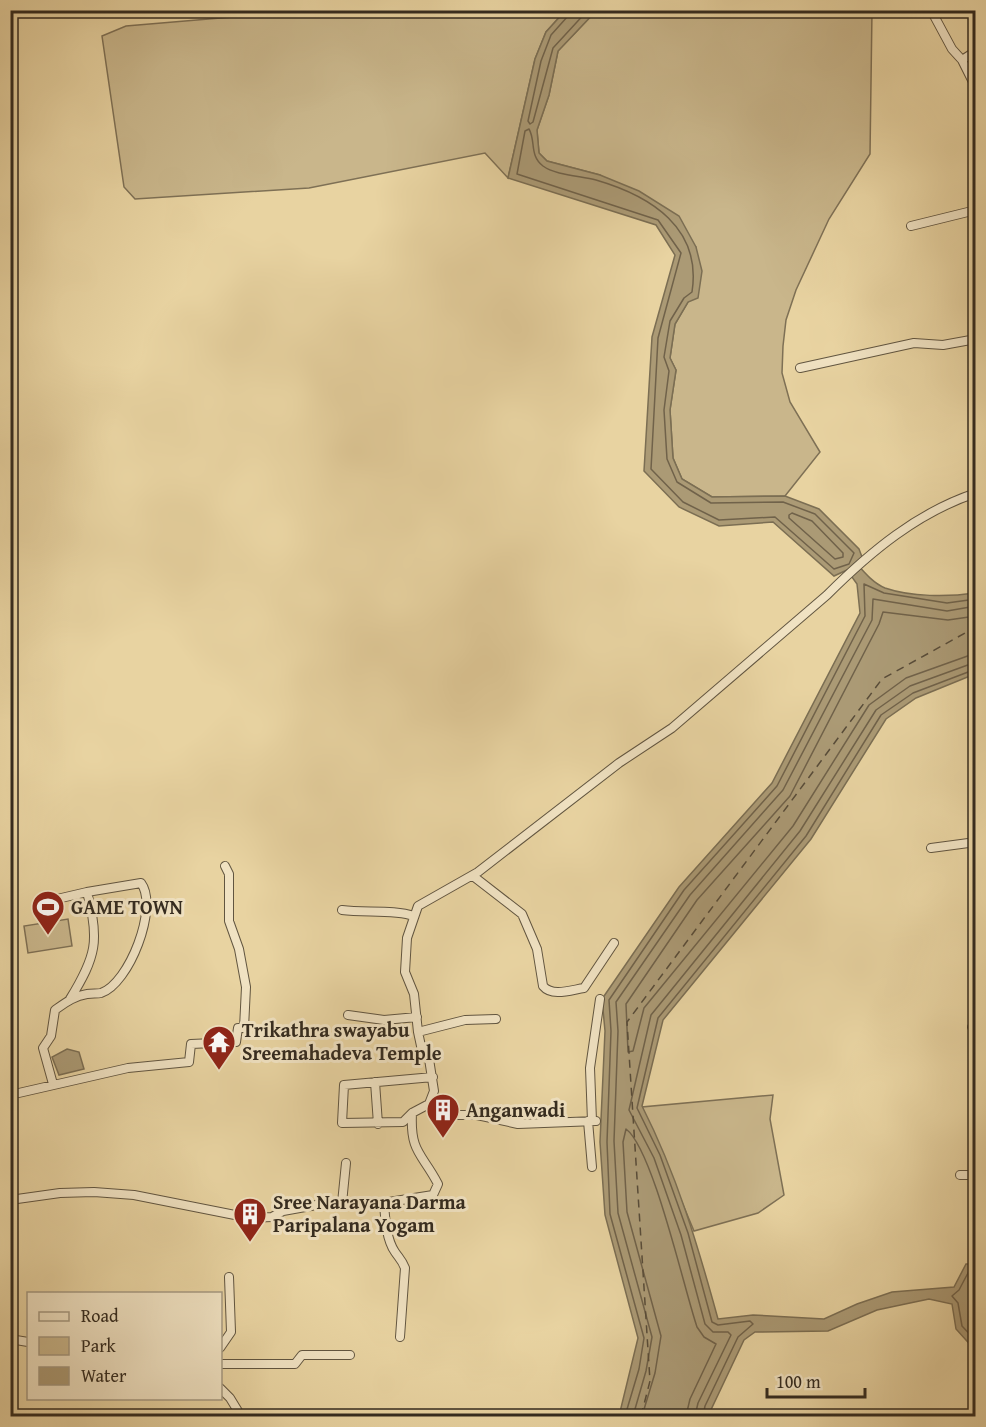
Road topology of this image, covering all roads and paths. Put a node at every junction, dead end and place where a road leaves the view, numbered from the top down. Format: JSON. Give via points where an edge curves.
{"nodes":[{"id":1,"x":931,"y":10,"type":"edge"},
{"id":2,"x":975,"y":51,"type":"edge"},
{"id":3,"x":962,"y":60,"type":"junction"},
{"id":4,"x":975,"y":88,"type":"edge"},
{"id":5,"x":975,"y":210,"type":"edge"},
{"id":6,"x":911,"y":226,"type":"dead end"},
{"id":7,"x":975,"y":339,"type":"edge"},
{"id":8,"x":800,"y":368,"type":"dead end"},
{"id":9,"x":975,"y":493,"type":"edge"},
{"id":10,"x":975,"y":842,"type":"edge"},
{"id":11,"x":931,"y":848,"type":"dead end"},
{"id":12,"x":225,"y":866,"type":"dead end"},
{"id":13,"x":473,"y":876,"type":"junction"},
{"id":14,"x":87,"y":892,"type":"junction"},
{"id":15,"x":57,"y":899,"type":"dead end"},
{"id":16,"x":342,"y":910,"type":"dead end"},
{"id":17,"x":414,"y":916,"type":"junction"},
{"id":18,"x":614,"y":943,"type":"dead end"},
{"id":19,"x":80,"y":982,"type":"junction"},
{"id":20,"x":86,"y":994,"type":"junction"},
{"id":21,"x":70,"y":999,"type":"junction"},
{"id":22,"x":600,"y":999,"type":"dead end"},
{"id":23,"x":348,"y":1015,"type":"dead end"},
{"id":24,"x":417,"y":1017,"type":"junction"},
{"id":25,"x":496,"y":1019,"type":"dead end"},
{"id":26,"x":418,"y":1032,"type":"junction"},
{"id":27,"x":433,"y":1077,"type":"junction"},
{"id":28,"x":375,"y":1082,"type":"junction"},
{"id":29,"x":53,"y":1084,"type":"junction"},
{"id":30,"x":10,"y":1095,"type":"edge"},
{"id":31,"x":429,"y":1104,"type":"junction"},
{"id":32,"x":412,"y":1113,"type":"junction"},
{"id":33,"x":592,"y":1121,"type":"junction"},
{"id":34,"x":378,"y":1124,"type":"junction"},
{"id":35,"x":346,"y":1163,"type":"dead end"},
{"id":36,"x":592,"y":1167,"type":"dead end"},
{"id":37,"x":960,"y":1175,"type":"dead end"},
{"id":38,"x":975,"y":1175,"type":"edge"},
{"id":39,"x":10,"y":1200,"type":"edge"},
{"id":40,"x":342,"y":1203,"type":"junction"},
{"id":41,"x":384,"y":1203,"type":"junction"},
{"id":42,"x":229,"y":1277,"type":"dead end"},
{"id":43,"x":400,"y":1337,"type":"dead end"},
{"id":44,"x":10,"y":1339,"type":"edge"},
{"id":45,"x":27,"y":1342,"type":"edge"},
{"id":46,"x":222,"y":1345,"type":"edge"},
{"id":47,"x":350,"y":1355,"type":"dead end"},
{"id":48,"x":222,"y":1364,"type":"edge"},
{"id":49,"x":222,"y":1390,"type":"edge"},
{"id":50,"x":241,"y":1416,"type":"edge"}],
"edges":[{"from":1,"to":3,"type":"street"},
{"from":2,"to":3,"type":"street"},
{"from":3,"to":4,"type":"street"},
{"from":5,"to":6,"type":"street"},
{"from":7,"to":8,"type":"street","via":[[944,345],[914,344]]},
{"from":9,"to":13,"type":"street","via":[[925,514],[852,570],[690,714],[619,763]]},
{"from":10,"to":11,"type":"street"},
{"from":12,"to":29,"type":"street","via":[[229,874],[229,921],[246,987],[244,1028],[238,1028],[236,1042],[191,1044],[189,1062],[181,1065],[128,1068]]},
{"from":13,"to":17,"type":"street","via":[[426,900]]},
{"from":13,"to":18,"type":"street","via":[[522,914],[537,950],[546,990],[554,993],[584,988]]},
{"from":14,"to":15,"type":"street"},
{"from":14,"to":19,"type":"street","via":[[96,934]]},
{"from":14,"to":20,"type":"street","via":[[141,882],[146,898],[141,939],[129,961],[117,980],[102,993]]},
{"from":16,"to":17,"type":"street"},
{"from":17,"to":24,"type":"street","via":[[407,938],[405,972],[414,994]]},
{"from":19,"to":20,"type":"street"},
{"from":19,"to":21,"type":"street"},
{"from":20,"to":21,"type":"street"},
{"from":21,"to":29,"type":"street","via":[[55,1010],[51,1036],[43,1048]]},
{"from":22,"to":33,"type":"street","via":[[590,1068]]},
{"from":23,"to":24,"type":"street","via":[[384,1020]]},
{"from":24,"to":26,"type":"street"},
{"from":25,"to":26,"type":"street","via":[[465,1020]]},
{"from":26,"to":27,"type":"street"},
{"from":27,"to":28,"type":"street"},
{"from":27,"to":31,"type":"street","via":[[434,1092]]},
{"from":28,"to":34,"type":"street"},
{"from":28,"to":34,"type":"street","via":[[344,1085],[342,1123]]},
{"from":29,"to":30,"type":"street"},
{"from":31,"to":32,"type":"street"},
{"from":31,"to":33,"type":"street","via":[[442,1115],[477,1114],[518,1124]]},
{"from":32,"to":34,"type":"street","via":[[403,1122]]},
{"from":32,"to":41,"type":"street","via":[[416,1150],[438,1184],[432,1195]]},
{"from":33,"to":36,"type":"street"},
{"from":35,"to":40,"type":"street"},
{"from":37,"to":38,"type":"street"},
{"from":39,"to":40,"type":"street","via":[[60,1193],[134,1195],[250,1218]]},
{"from":40,"to":41,"type":"street"},
{"from":41,"to":43,"type":"street","via":[[391,1244],[405,1268]]},
{"from":42,"to":46,"type":"street","via":[[231,1332]]},
{"from":44,"to":45,"type":"street"},
{"from":47,"to":48,"type":"street","via":[[302,1355],[295,1364]]},
{"from":49,"to":50,"type":"street"}]}
